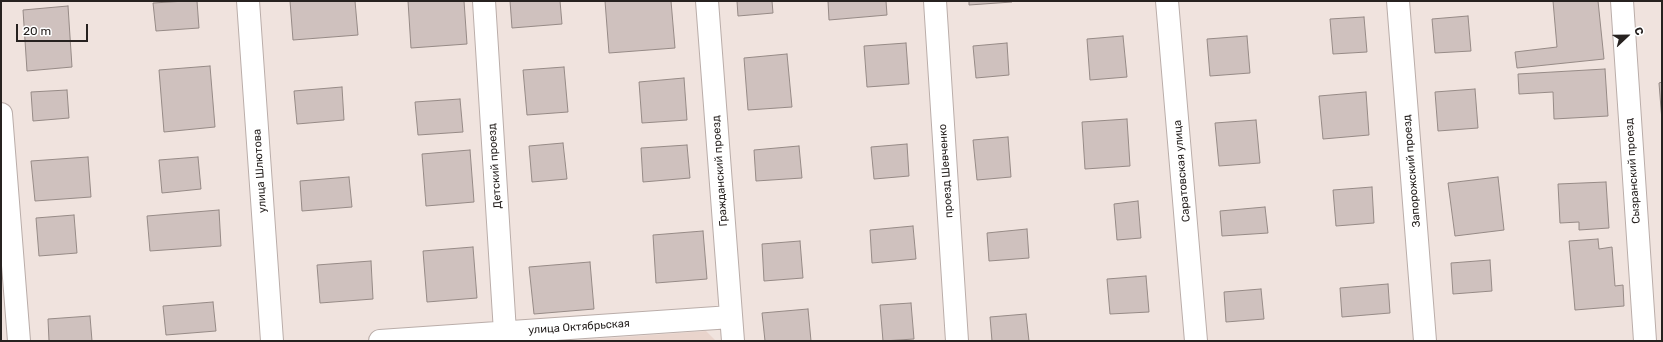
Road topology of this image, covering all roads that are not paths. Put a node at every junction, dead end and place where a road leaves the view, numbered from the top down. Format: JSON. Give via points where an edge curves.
{"nodes":[{"id":1,"x":248,"y":1,"type":"edge"},
{"id":2,"x":484,"y":1,"type":"edge"},
{"id":3,"x":706,"y":1,"type":"edge"},
{"id":4,"x":935,"y":1,"type":"edge"},
{"id":5,"x":1167,"y":1,"type":"edge"},
{"id":6,"x":1398,"y":1,"type":"edge"},
{"id":7,"x":1622,"y":1,"type":"edge"},
{"id":8,"x":1,"y":114,"type":"edge"},
{"id":9,"x":731,"y":317,"type":"junction"},
{"id":10,"x":505,"y":332,"type":"junction"},
{"id":11,"x":19,"y":341,"type":"edge"},
{"id":12,"x":272,"y":341,"type":"edge"},
{"id":13,"x":380,"y":341,"type":"edge"},
{"id":14,"x":733,"y":341,"type":"edge"},
{"id":15,"x":957,"y":341,"type":"edge"},
{"id":16,"x":1196,"y":341,"type":"edge"},
{"id":17,"x":1425,"y":341,"type":"edge"},
{"id":18,"x":1645,"y":341,"type":"edge"}],
"edges":[{"from":1,"to":12,"type":"street","name":"улица Шлютова"},
{"from":2,"to":10,"type":"street","name":"Детский проезд"},
{"from":3,"to":9,"type":"street","name":"Гражданский проезд"},
{"from":4,"to":15,"type":"street","name":"проезд Шевченко"},
{"from":5,"to":16,"type":"street","name":"Саратовская улица"},
{"from":6,"to":17,"type":"street","name":"Запорожский проезд"},
{"from":7,"to":18,"type":"street","name":"Сызранский проезд"},
{"from":8,"to":11,"type":"street"},
{"from":9,"to":10,"type":"street","name":"улица Октябрьская"},
{"from":9,"to":14,"type":"street","name":"Гражданский проезд"},
{"from":10,"to":13,"type":"street","name":"улица Октябрьская"}]}
